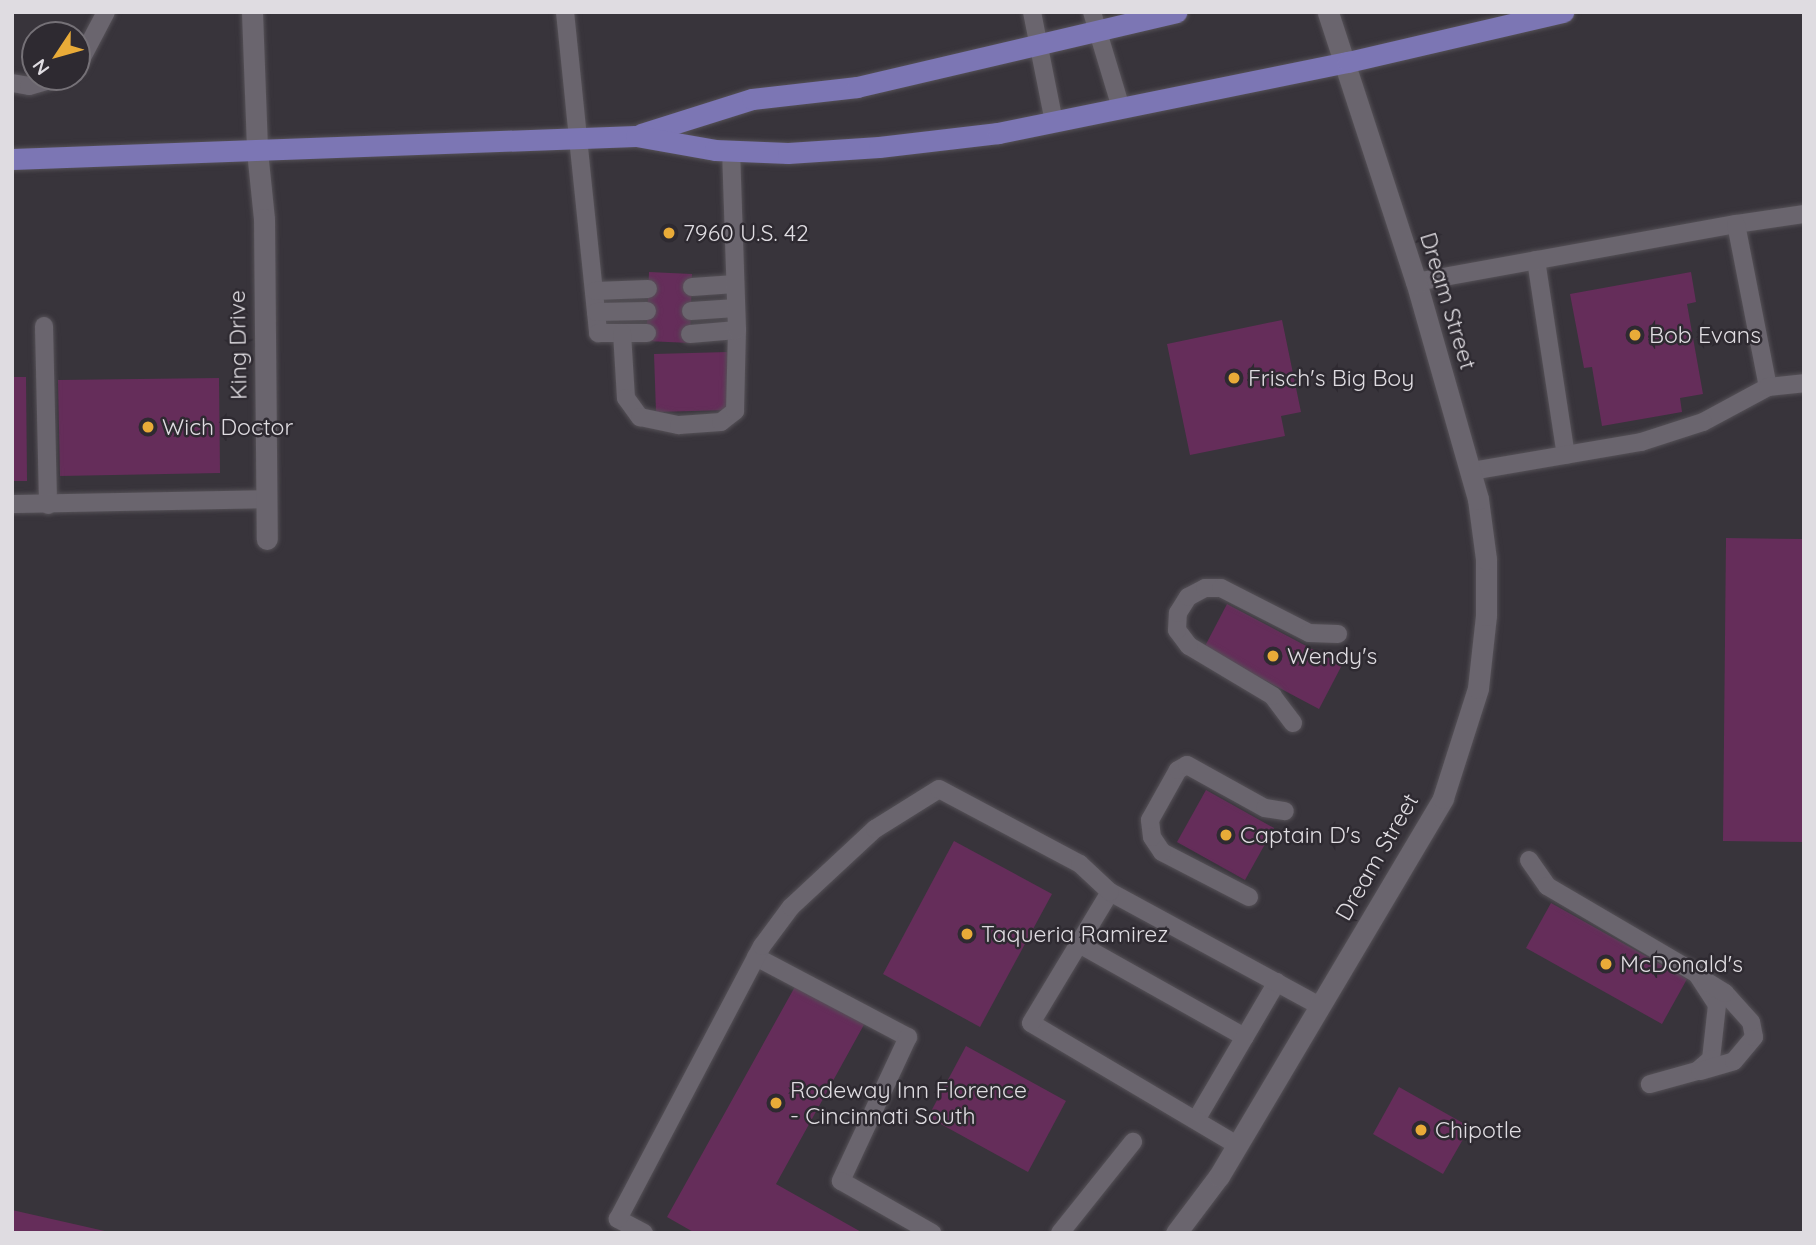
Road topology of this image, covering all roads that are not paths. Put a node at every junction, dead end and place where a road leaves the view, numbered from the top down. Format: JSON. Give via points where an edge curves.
{"nodes":[{"id":1,"x":106,"y":12,"type":"edge"},
{"id":2,"x":252,"y":12,"type":"edge"},
{"id":3,"x":565,"y":12,"type":"edge"},
{"id":4,"x":1032,"y":12,"type":"edge"},
{"id":5,"x":1176,"y":12,"type":"edge"},
{"id":6,"x":1328,"y":12,"type":"edge"},
{"id":7,"x":1563,"y":12,"type":"edge"},
{"id":8,"x":1096,"y":22,"type":"edge"},
{"id":9,"x":91,"y":40,"type":"edge"},
{"id":10,"x":1037,"y":46,"type":"junction"},
{"id":11,"x":1348,"y":62,"type":"junction"},
{"id":12,"x":1121,"y":108,"type":"junction"},
{"id":13,"x":1054,"y":121,"type":"junction"},
{"id":14,"x":636,"y":136,"type":"junction"},
{"id":15,"x":580,"y":138,"type":"junction"},
{"id":16,"x":731,"y":150,"type":"junction"},
{"id":17,"x":257,"y":151,"type":"junction"},
{"id":18,"x":12,"y":159,"type":"edge"},
{"id":19,"x":1804,"y":214,"type":"edge"},
{"id":20,"x":1736,"y":224,"type":"junction"},
{"id":21,"x":1536,"y":260,"type":"junction"},
{"id":22,"x":1416,"y":282,"type":"junction"},
{"id":23,"x":735,"y":284,"type":"junction"},
{"id":24,"x":692,"y":287,"type":"dead end"},
{"id":25,"x":648,"y":289,"type":"dead end"},
{"id":26,"x":595,"y":291,"type":"junction"},
{"id":27,"x":736,"y":308,"type":"junction"},
{"id":28,"x":647,"y":311,"type":"dead end"},
{"id":29,"x":691,"y":311,"type":"dead end"},
{"id":30,"x":596,"y":312,"type":"junction"},
{"id":31,"x":44,"y":326,"type":"dead end"},
{"id":32,"x":737,"y":330,"type":"junction"},
{"id":33,"x":622,"y":333,"type":"junction"},
{"id":34,"x":647,"y":333,"type":"dead end"},
{"id":35,"x":690,"y":334,"type":"dead end"},
{"id":36,"x":1804,"y":383,"type":"edge"},
{"id":37,"x":1768,"y":387,"type":"junction"},
{"id":38,"x":1566,"y":455,"type":"junction"},
{"id":39,"x":1472,"y":471,"type":"junction"},
{"id":40,"x":267,"y":499,"type":"junction"},
{"id":41,"x":12,"y":504,"type":"edge"},
{"id":42,"x":48,"y":506,"type":"junction"},
{"id":43,"x":267,"y":539,"type":"dead end"},
{"id":44,"x":1338,"y":634,"type":"dead end"},
{"id":45,"x":1293,"y":723,"type":"dead end"},
{"id":46,"x":1284,"y":811,"type":"dead end"},
{"id":47,"x":1529,"y":860,"type":"dead end"},
{"id":48,"x":1110,"y":892,"type":"junction"},
{"id":49,"x":1249,"y":897,"type":"dead end"},
{"id":50,"x":1079,"y":944,"type":"junction"},
{"id":51,"x":756,"y":957,"type":"junction"},
{"id":52,"x":1697,"y":974,"type":"junction"},
{"id":53,"x":1277,"y":982,"type":"junction"},
{"id":54,"x":1320,"y":1006,"type":"junction"},
{"id":55,"x":1245,"y":1037,"type":"junction"},
{"id":56,"x":1697,"y":1072,"type":"junction"},
{"id":57,"x":1650,"y":1084,"type":"dead end"},
{"id":58,"x":1196,"y":1120,"type":"junction"},
{"id":59,"x":1133,"y":1142,"type":"dead end"},
{"id":60,"x":1237,"y":1145,"type":"junction"},
{"id":61,"x":644,"y":1233,"type":"edge"},
{"id":62,"x":932,"y":1233,"type":"edge"},
{"id":63,"x":1060,"y":1233,"type":"edge"},
{"id":64,"x":1176,"y":1233,"type":"edge"}],
"edges":[{"from":1,"to":9,"type":"lane"},
{"from":2,"to":17,"type":"street","name":"King Drive"},
{"from":3,"to":15,"type":"lane"},
{"from":4,"to":10,"type":"lane"},
{"from":5,"to":8,"type":"main road"},
{"from":6,"to":11,"type":"street","name":"Dream Street"},
{"from":7,"to":11,"type":"main road"},
{"from":8,"to":10,"type":"main road"},
{"from":8,"to":12,"type":"lane"},
{"from":10,"to":13,"type":"lane"},
{"from":10,"to":14,"type":"main road","via":[[857,87],[752,99]]},
{"from":11,"to":12,"type":"main road"},
{"from":11,"to":22,"type":"street","name":"Dream Street"},
{"from":12,"to":13,"type":"main road"},
{"from":13,"to":16,"type":"main road","via":[[879,147]]},
{"from":14,"to":15,"type":"main road"},
{"from":14,"to":16,"type":"main road"},
{"from":15,"to":17,"type":"main road"},
{"from":15,"to":26,"type":"lane"},
{"from":16,"to":23,"type":"lane"},
{"from":17,"to":18,"type":"main road"},
{"from":17,"to":40,"type":"street","name":"King Drive","via":[[264,219]]},
{"from":19,"to":20,"type":"lane"},
{"from":20,"to":21,"type":"lane"},
{"from":20,"to":37,"type":"lane"},
{"from":21,"to":22,"type":"lane"},
{"from":21,"to":38,"type":"lane"},
{"from":22,"to":39,"type":"street","name":"Dream Street"},
{"from":23,"to":24,"type":"lane"},
{"from":23,"to":27,"type":"lane"},
{"from":25,"to":26,"type":"lane"},
{"from":26,"to":30,"type":"lane"},
{"from":27,"to":29,"type":"lane"},
{"from":27,"to":32,"type":"lane"},
{"from":28,"to":30,"type":"lane"},
{"from":30,"to":33,"type":"lane","via":[[598,333]]},
{"from":31,"to":42,"type":"lane"},
{"from":32,"to":33,"type":"lane","via":[[735,411],[721,422],[680,425],[640,417],[626,398]]},
{"from":32,"to":35,"type":"lane"},
{"from":33,"to":34,"type":"lane"},
{"from":36,"to":37,"type":"lane"},
{"from":37,"to":38,"type":"lane","via":[[1703,422],[1641,442]]},
{"from":38,"to":39,"type":"lane"},
{"from":39,"to":54,"type":"street","name":"Dream Street","via":[[1486,559],[1486,615],[1478,688],[1465,737],[1443,798]]},
{"from":40,"to":42,"type":"lane"},
{"from":40,"to":43,"type":"street","name":"King Drive"},
{"from":41,"to":42,"type":"lane"},
{"from":44,"to":45,"type":"lane","via":[[1309,633],[1221,588],[1205,588],[1188,597],[1178,613],[1177,630],[1189,646],[1273,695]]},
{"from":46,"to":49,"type":"lane","via":[[1265,808],[1187,765],[1178,770],[1150,820],[1152,837],[1163,852]]},
{"from":47,"to":52,"type":"lane","via":[[1547,886]]},
{"from":48,"to":50,"type":"lane"},
{"from":48,"to":51,"type":"lane","via":[[1080,863],[939,789],[875,829],[791,907]]},
{"from":48,"to":53,"type":"lane"},
{"from":50,"to":55,"type":"lane"},
{"from":50,"to":58,"type":"lane","via":[[1031,1023]]},
{"from":51,"to":61,"type":"lane","via":[[618,1219]]},
{"from":51,"to":62,"type":"lane","via":[[908,1037],[841,1181]]},
{"from":52,"to":56,"type":"lane","via":[[1717,1004],[1711,1059]]},
{"from":52,"to":56,"type":"lane","via":[[1735,1004],[1751,1022],[1754,1037],[1734,1061]]},
{"from":53,"to":54,"type":"lane"},
{"from":53,"to":55,"type":"lane"},
{"from":54,"to":60,"type":"street","name":"Dream Street"},
{"from":55,"to":58,"type":"lane"},
{"from":56,"to":57,"type":"lane"},
{"from":58,"to":60,"type":"lane"},
{"from":59,"to":63,"type":"lane"},
{"from":60,"to":64,"type":"street","name":"Dream Street"}]}
